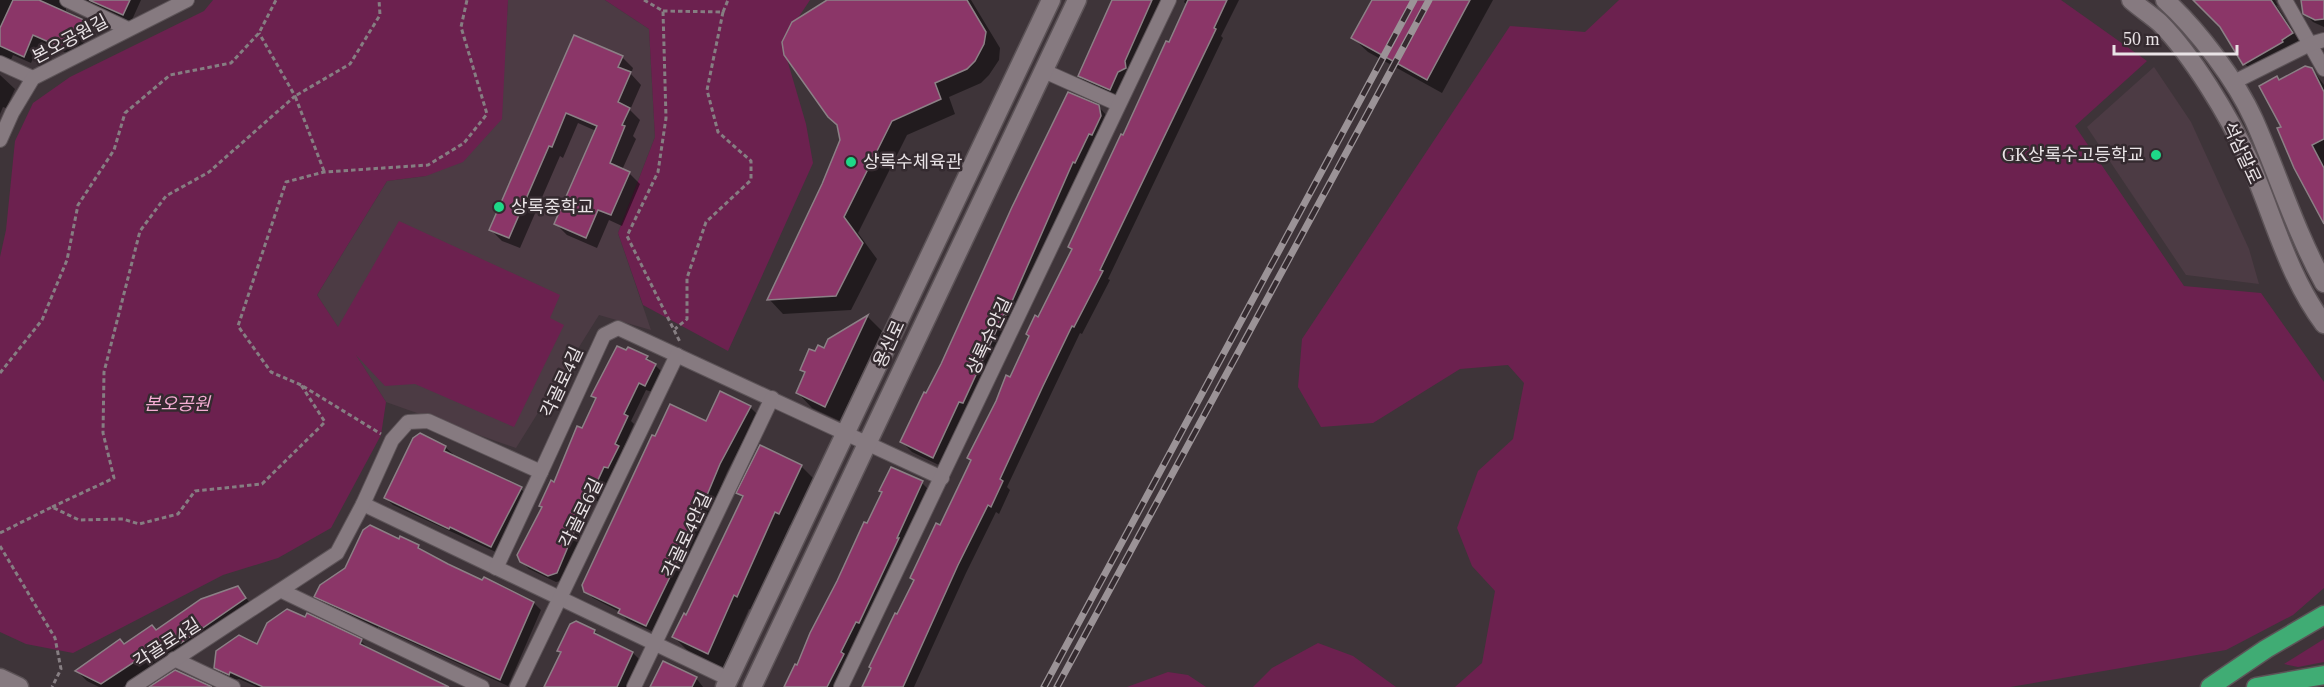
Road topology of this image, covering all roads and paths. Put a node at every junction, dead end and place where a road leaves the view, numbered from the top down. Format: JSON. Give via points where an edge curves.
{"nodes":[{"id":1,"x":67,"y":0,"type":"edge"},
{"id":2,"x":187,"y":0,"type":"edge"},
{"id":3,"x":276,"y":0,"type":"edge"},
{"id":4,"x":379,"y":0,"type":"edge"},
{"id":5,"x":467,"y":0,"type":"edge"},
{"id":6,"x":644,"y":0,"type":"edge"},
{"id":7,"x":728,"y":0,"type":"edge"},
{"id":8,"x":1051,"y":0,"type":"edge"},
{"id":9,"x":1077,"y":0,"type":"edge"},
{"id":10,"x":1169,"y":0,"type":"edge"},
{"id":11,"x":2131,"y":0,"type":"edge"},
{"id":12,"x":2165,"y":0,"type":"edge"},
{"id":13,"x":2285,"y":0,"type":"edge"},
{"id":14,"x":663,"y":11,"type":"junction"},
{"id":15,"x":723,"y":12,"type":"junction"},
{"id":16,"x":128,"y":29,"type":"junction"},
{"id":17,"x":259,"y":33,"type":"junction"},
{"id":18,"x":2317,"y":42,"type":"edge"},
{"id":19,"x":0,"y":63,"type":"edge"},
{"id":20,"x":2324,"y":69,"type":"edge"},
{"id":21,"x":1044,"y":71,"type":"junction"},
{"id":22,"x":33,"y":78,"type":"junction"},
{"id":23,"x":2234,"y":82,"type":"junction"},
{"id":24,"x":295,"y":96,"type":"junction"},
{"id":25,"x":1118,"y":104,"type":"junction"},
{"id":26,"x":0,"y":140,"type":"edge"},
{"id":27,"x":324,"y":172,"type":"junction"},
{"id":28,"x":2324,"y":283,"type":"edge"},
{"id":29,"x":2324,"y":324,"type":"edge"},
{"id":30,"x":675,"y":329,"type":"junction"},
{"id":31,"x":677,"y":355,"type":"junction"},
{"id":32,"x":0,"y":373,"type":"edge"},
{"id":33,"x":301,"y":385,"type":"junction"},
{"id":34,"x":772,"y":398,"type":"junction"},
{"id":35,"x":847,"y":433,"type":"junction"},
{"id":36,"x":392,"y":441,"type":"junction"},
{"id":37,"x":868,"y":442,"type":"junction"},
{"id":38,"x":541,"y":472,"type":"junction"},
{"id":39,"x":942,"y":478,"type":"junction"},
{"id":40,"x":363,"y":504,"type":"junction"},
{"id":41,"x":52,"y":507,"type":"junction"},
{"id":42,"x":0,"y":533,"type":"edge"},
{"id":43,"x":0,"y":546,"type":"edge"},
{"id":44,"x":496,"y":568,"type":"junction"},
{"id":45,"x":282,"y":591,"type":"junction"},
{"id":46,"x":560,"y":599,"type":"junction"},
{"id":47,"x":2324,"y":615,"type":"edge"},
{"id":48,"x":656,"y":643,"type":"junction"},
{"id":49,"x":174,"y":659,"type":"junction"},
{"id":50,"x":2324,"y":675,"type":"edge"},
{"id":51,"x":0,"y":678,"type":"edge"},
{"id":52,"x":727,"y":683,"type":"edge"},
{"id":53,"x":20,"y":687,"type":"edge"},
{"id":54,"x":52,"y":687,"type":"edge"},
{"id":55,"x":133,"y":687,"type":"edge"},
{"id":56,"x":233,"y":687,"type":"edge"},
{"id":57,"x":482,"y":687,"type":"edge"},
{"id":58,"x":517,"y":687,"type":"edge"},
{"id":59,"x":634,"y":687,"type":"edge"},
{"id":60,"x":752,"y":687,"type":"edge"},
{"id":61,"x":842,"y":687,"type":"edge"},
{"id":62,"x":2210,"y":687,"type":"edge"},
{"id":63,"x":2256,"y":687,"type":"edge"}],
"edges":[{"from":1,"to":16,"type":"street"},
{"from":2,"to":16,"type":"street","name":"본오공원길"},
{"from":3,"to":17,"type":"path"},
{"from":4,"to":24,"type":"path","via":[[380,15],[350,64]]},
{"from":5,"to":27,"type":"path","via":[[461,27],[487,114],[464,144],[428,165]]},
{"from":6,"to":14,"type":"path"},
{"from":7,"to":15,"type":"path"},
{"from":8,"to":35,"type":"main road","name":"용신로"},
{"from":9,"to":21,"type":"main road","name":"용신로"},
{"from":10,"to":25,"type":"street","name":"상록수안길"},
{"from":11,"to":29,"type":"main road","name":"석삼말로","via":[[2160,24],[2220,106],[2247,157],[2297,283]]},
{"from":12,"to":23,"type":"main road","name":"석삼말로","via":[[2187,20]]},
{"from":13,"to":18,"type":"street"},
{"from":14,"to":15,"type":"path"},
{"from":14,"to":30,"type":"path","via":[[666,118],[658,172],[627,236]]},
{"from":15,"to":30,"type":"path","via":[[707,90],[718,132],[751,161],[751,180],[706,222],[687,278],[687,319]]},
{"from":16,"to":22,"type":"street","name":"본오공원길"},
{"from":17,"to":24,"type":"path"},
{"from":17,"to":32,"type":"path","via":[[231,63],[170,75],[125,113],[114,150],[78,205],[67,260],[42,320]]},
{"from":18,"to":20,"type":"street"},
{"from":18,"to":23,"type":"street"},
{"from":19,"to":22,"type":"street"},
{"from":21,"to":25,"type":"street"},
{"from":21,"to":37,"type":"main road","name":"용신로"},
{"from":22,"to":26,"type":"street","name":"본오공원길"},
{"from":23,"to":28,"type":"main road","name":"석삼말로","via":[[2306,251]]},
{"from":24,"to":27,"type":"path"},
{"from":24,"to":41,"type":"path","via":[[209,172],[166,196],[140,231],[104,372],[103,433],[114,478]]},
{"from":25,"to":39,"type":"street","name":"상록수안길"},
{"from":27,"to":33,"type":"path","via":[[286,182],[238,326],[271,372]]},
{"from":30,"to":31,"type":"path","via":[[680,340]]},
{"from":31,"to":34,"type":"street","name":"각골로4길"},
{"from":31,"to":38,"type":"street","name":"각골로4길","via":[[618,328],[604,335]]},
{"from":31,"to":46,"type":"street","name":"각골로6길"},
{"from":33,"to":36,"type":"path"},
{"from":33,"to":41,"type":"path","via":[[325,422],[262,483],[195,491],[178,514],[139,524],[123,519],[79,520]]},
{"from":34,"to":35,"type":"street","name":"각골로4길"},
{"from":34,"to":48,"type":"street","name":"각골로4안길"},
{"from":35,"to":37,"type":"street","name":"각골로4길"},
{"from":35,"to":52,"type":"main road","name":"용신로"},
{"from":36,"to":38,"type":"street","name":"각골로4길","via":[[408,422],[428,421]]},
{"from":36,"to":40,"type":"street","name":"각골로4길"},
{"from":37,"to":39,"type":"street","name":"각골로4길"},
{"from":37,"to":60,"type":"main road","name":"용신로"},
{"from":38,"to":44,"type":"street"},
{"from":39,"to":61,"type":"street","name":"상록수안길"},
{"from":40,"to":44,"type":"street"},
{"from":40,"to":45,"type":"street","name":"각골로4길","via":[[337,553]]},
{"from":41,"to":42,"type":"path"},
{"from":43,"to":54,"type":"path","via":[[55,638],[61,669]]},
{"from":44,"to":46,"type":"street"},
{"from":45,"to":49,"type":"street","name":"각골로4길"},
{"from":45,"to":57,"type":"street"},
{"from":46,"to":48,"type":"street"},
{"from":46,"to":58,"type":"street","name":"각골로6길"},
{"from":47,"to":62,"type":"highway"},
{"from":48,"to":52,"type":"street"},
{"from":48,"to":59,"type":"street","name":"각골로4안길"},
{"from":49,"to":55,"type":"street","name":"각골로4길"},
{"from":49,"to":56,"type":"street"},
{"from":50,"to":63,"type":"highway"},
{"from":51,"to":53,"type":"main road"}]}
